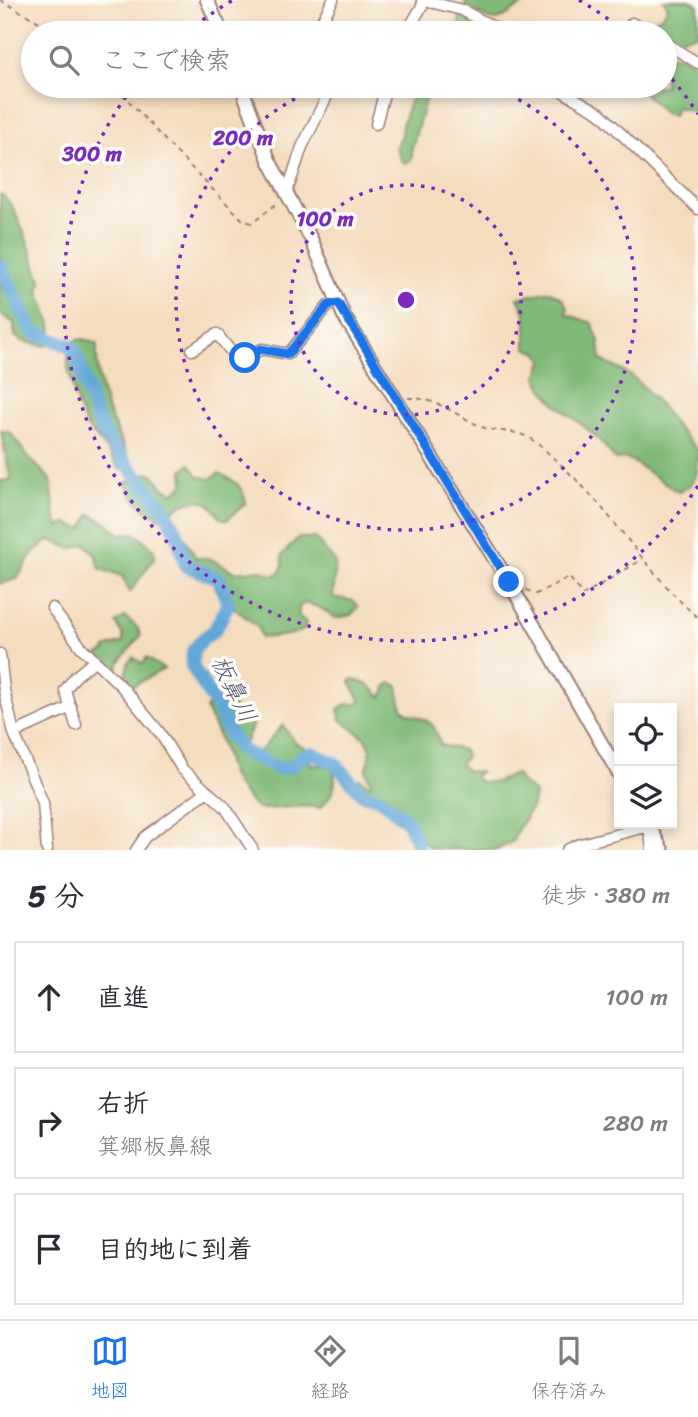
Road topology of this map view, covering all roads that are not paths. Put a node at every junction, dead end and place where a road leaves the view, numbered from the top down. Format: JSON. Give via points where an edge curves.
{"nodes":[{"id":1,"x":207,"y":0,"type":"edge"},
{"id":2,"x":333,"y":0,"type":"edge"},
{"id":3,"x":423,"y":0,"type":"edge"},
{"id":4,"x":217,"y":21,"type":"edge"},
{"id":5,"x":323,"y":21,"type":"edge"},
{"id":6,"x":412,"y":21,"type":"edge"},
{"id":7,"x":482,"y":21,"type":"edge"},
{"id":8,"x":677,"y":50,"type":"edge"},
{"id":9,"x":698,"y":63,"type":"edge"},
{"id":10,"x":245,"y":98,"type":"edge"},
{"id":11,"x":326,"y":98,"type":"edge"},
{"id":12,"x":383,"y":98,"type":"edge"},
{"id":13,"x":574,"y":98,"type":"edge"},
{"id":14,"x":376,"y":124,"type":"dead end"},
{"id":15,"x":288,"y":194,"type":"junction"},
{"id":16,"x":698,"y":209,"type":"edge"},
{"id":17,"x":338,"y":303,"type":"junction"},
{"id":18,"x":192,"y":350,"type":"dead end"},
{"id":19,"x":52,"y":608,"type":"dead end"},
{"id":20,"x":0,"y":654,"type":"edge"},
{"id":21,"x":94,"y":662,"type":"junction"},
{"id":22,"x":71,"y":707,"type":"junction"},
{"id":23,"x":76,"y":725,"type":"dead end"},
{"id":24,"x":14,"y":733,"type":"junction"},
{"id":25,"x":614,"y":766,"type":"edge"},
{"id":26,"x":206,"y":792,"type":"junction"},
{"id":27,"x":635,"y":829,"type":"edge"},
{"id":28,"x":649,"y":829,"type":"edge"},
{"id":29,"x":651,"y":829,"type":"edge"},
{"id":30,"x":47,"y":850,"type":"edge"},
{"id":31,"x":136,"y":850,"type":"edge"},
{"id":32,"x":253,"y":850,"type":"edge"},
{"id":33,"x":567,"y":850,"type":"edge"},
{"id":34,"x":652,"y":850,"type":"edge"},
{"id":35,"x":662,"y":850,"type":"edge"}],
"edges":[{"from":1,"to":4,"type":"main road"},
{"from":2,"to":5,"type":"street"},
{"from":3,"to":6,"type":"street"},
{"from":3,"to":7,"type":"street","via":[[462,10]]},
{"from":8,"to":9,"type":"street"},
{"from":10,"to":15,"type":"main road"},
{"from":11,"to":15,"type":"street","via":[[302,147]]},
{"from":12,"to":14,"type":"street"},
{"from":13,"to":16,"type":"street","via":[[600,113]]},
{"from":15,"to":17,"type":"main road"},
{"from":17,"to":18,"type":"street","via":[[329,305],[288,354],[261,349],[245,358],[233,354],[216,334]]},
{"from":17,"to":25,"type":"main road","via":[[512,587]]},
{"from":19,"to":21,"type":"street"},
{"from":20,"to":24,"type":"street"},
{"from":21,"to":22,"type":"street","via":[[68,684],[65,690]]},
{"from":21,"to":26,"type":"street","via":[[123,688],[182,769]]},
{"from":22,"to":23,"type":"street"},
{"from":22,"to":24,"type":"street"},
{"from":24,"to":30,"type":"street","via":[[43,803]]},
{"from":26,"to":31,"type":"street","via":[[145,837]]},
{"from":26,"to":32,"type":"street","via":[[225,807]]},
{"from":27,"to":33,"type":"street"},
{"from":28,"to":34,"type":"street"},
{"from":29,"to":35,"type":"main road"}]}
